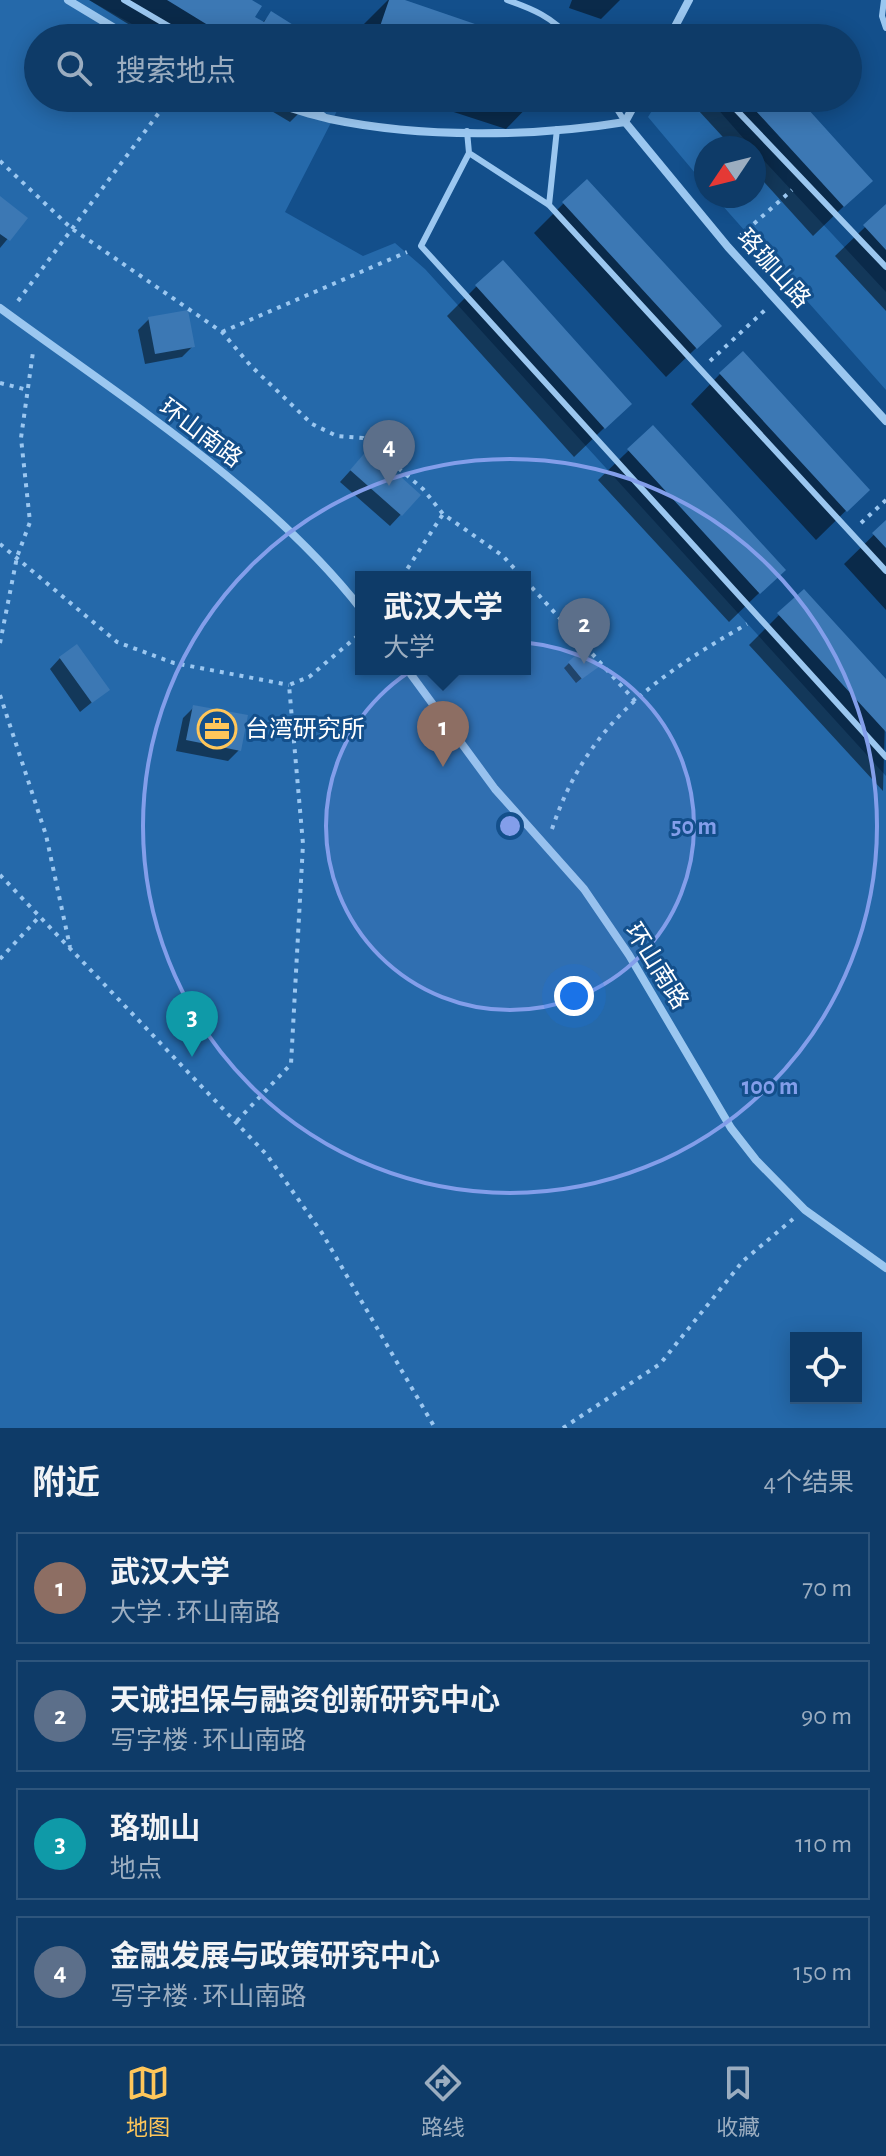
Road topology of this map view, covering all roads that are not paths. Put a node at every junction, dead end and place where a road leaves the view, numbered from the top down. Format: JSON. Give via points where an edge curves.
{"nodes":[{"id":1,"x":68,"y":0,"type":"edge"},
{"id":2,"x":124,"y":0,"type":"edge"},
{"id":3,"x":507,"y":0,"type":"edge"},
{"id":4,"x":689,"y":0,"type":"edge"},
{"id":5,"x":884,"y":0,"type":"edge"},
{"id":6,"x":108,"y":24,"type":"edge"},
{"id":7,"x":165,"y":24,"type":"edge"},
{"id":8,"x":558,"y":24,"type":"edge"},
{"id":9,"x":676,"y":24,"type":"edge"},
{"id":10,"x":886,"y":28,"type":"edge"},
{"id":11,"x":306,"y":112,"type":"edge"},
{"id":12,"x":317,"y":112,"type":"edge"},
{"id":13,"x":619,"y":112,"type":"edge"},
{"id":14,"x":630,"y":112,"type":"edge"},
{"id":15,"x":738,"y":112,"type":"edge"},
{"id":16,"x":329,"y":119,"type":"junction"},
{"id":17,"x":625,"y":122,"type":"junction"},
{"id":18,"x":557,"y":129,"type":"junction"},
{"id":19,"x":467,"y":131,"type":"junction"},
{"id":20,"x":469,"y":153,"type":"junction"},
{"id":21,"x":549,"y":205,"type":"junction"},
{"id":22,"x":886,"y":267,"type":"edge"},
{"id":23,"x":0,"y":308,"type":"edge"},
{"id":24,"x":886,"y":421,"type":"edge"},
{"id":25,"x":886,"y":571,"type":"edge"},
{"id":26,"x":355,"y":602,"type":"edge"},
{"id":27,"x":411,"y":675,"type":"edge"},
{"id":28,"x":886,"y":757,"type":"edge"},
{"id":29,"x":886,"y":1268,"type":"edge"}],
"edges":[{"from":1,"to":6,"type":"street"},
{"from":2,"to":7,"type":"lane"},
{"from":3,"to":8,"type":"lane"},
{"from":4,"to":9,"type":"street"},
{"from":5,"to":10,"type":"lane"},
{"from":11,"to":16,"type":"street"},
{"from":12,"to":16,"type":"lane"},
{"from":13,"to":17,"type":"lane"},
{"from":14,"to":17,"type":"street"},
{"from":15,"to":22,"type":"lane"},
{"from":16,"to":19,"type":"street"},
{"from":17,"to":18,"type":"street"},
{"from":17,"to":24,"type":"street","name":"珞珈山路","via":[[728,247]]},
{"from":18,"to":19,"type":"street"},
{"from":18,"to":21,"type":"lane"},
{"from":19,"to":20,"type":"lane"},
{"from":20,"to":21,"type":"lane"},
{"from":20,"to":28,"type":"lane","via":[[421,246]]},
{"from":21,"to":25,"type":"lane"},
{"from":23,"to":26,"type":"street","name":"环山南路","via":[[263,505]]},
{"from":27,"to":29,"type":"street","name":"环山南路","via":[[495,789],[584,889],[756,1160],[805,1210]]}]}
